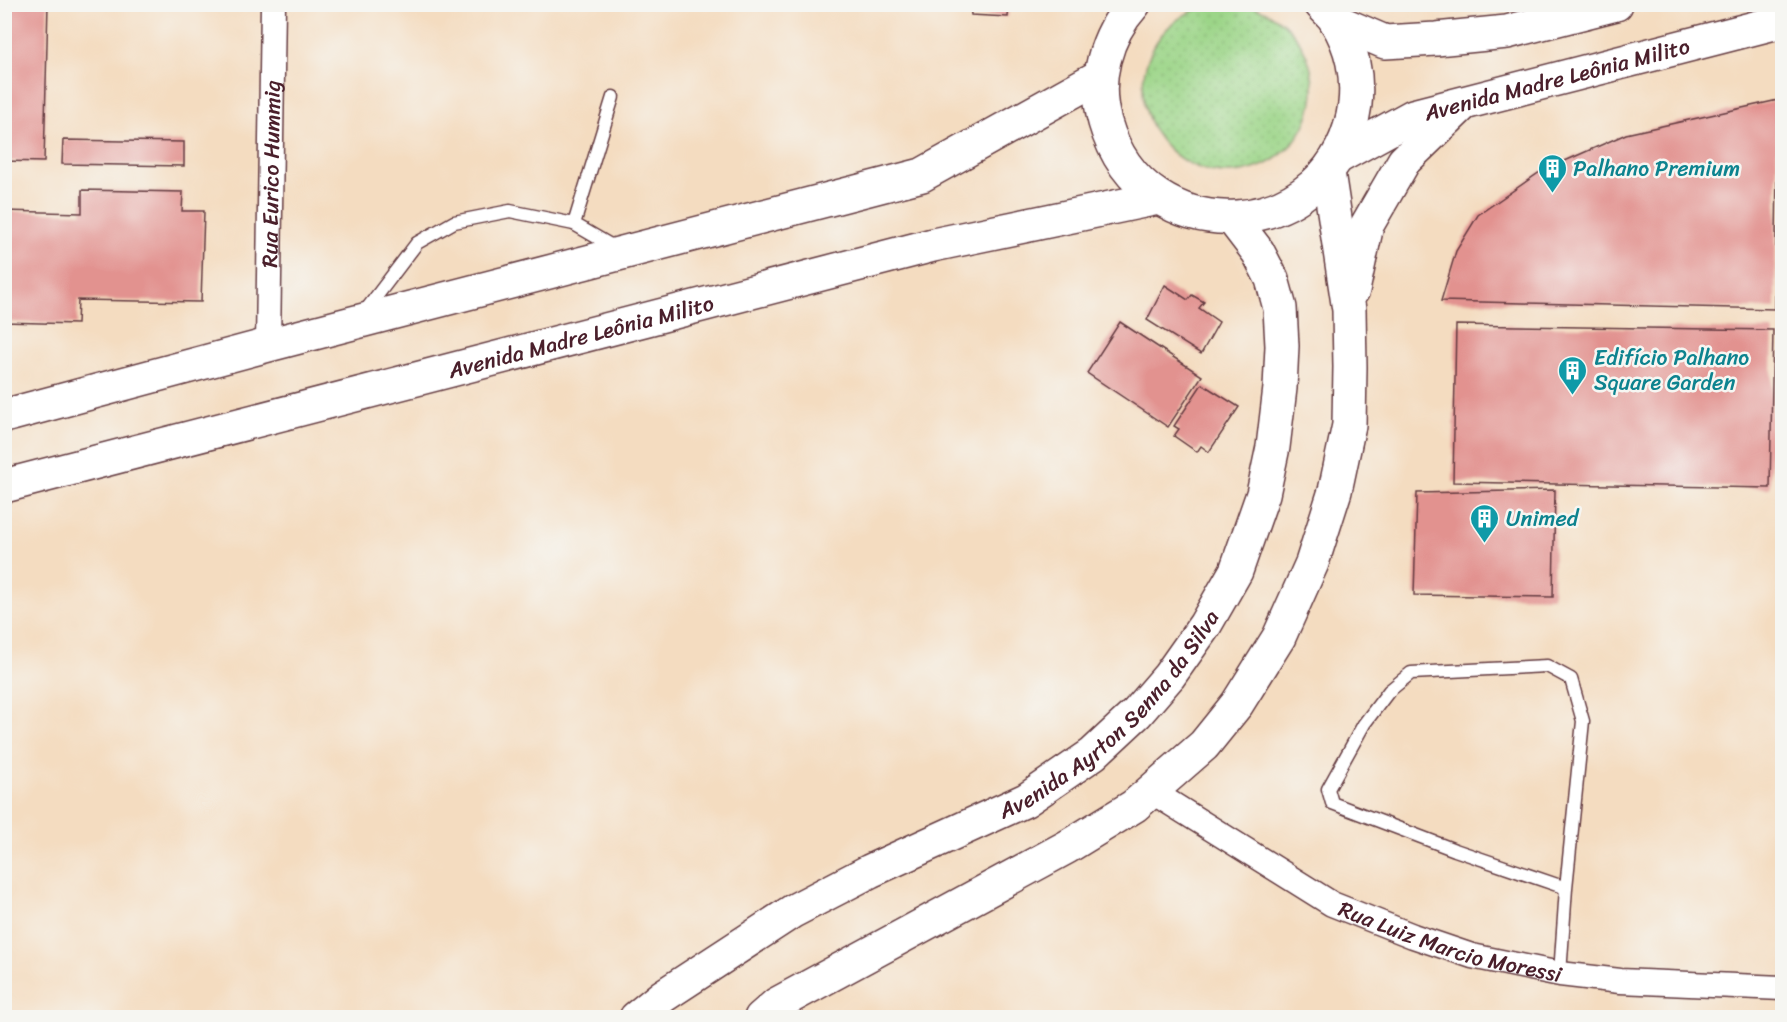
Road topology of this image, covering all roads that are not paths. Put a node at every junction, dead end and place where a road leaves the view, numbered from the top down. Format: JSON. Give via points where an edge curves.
{"nodes":[{"id":1,"x":273,"y":4,"type":"edge"},
{"id":2,"x":1134,"y":4,"type":"edge"},
{"id":3,"x":1616,"y":4,"type":"edge"},
{"id":4,"x":1329,"y":13,"type":"edge"},
{"id":5,"x":1782,"y":21,"type":"edge"},
{"id":6,"x":1100,"y":76,"type":"junction"},
{"id":7,"x":613,"y":97,"type":"dead end"},
{"id":8,"x":1462,"y":104,"type":"junction"},
{"id":9,"x":1333,"y":164,"type":"junction"},
{"id":10,"x":1158,"y":198,"type":"junction"},
{"id":11,"x":1232,"y":218,"type":"junction"},
{"id":12,"x":574,"y":224,"type":"junction"},
{"id":13,"x":623,"y":253,"type":"junction"},
{"id":14,"x":1349,"y":310,"type":"junction"},
{"id":15,"x":357,"y":322,"type":"junction"},
{"id":16,"x":268,"y":345,"type":"junction"},
{"id":17,"x":4,"y":416,"type":"edge"},
{"id":18,"x":4,"y":486,"type":"edge"},
{"id":19,"x":1151,"y":791,"type":"junction"},
{"id":20,"x":1566,"y":888,"type":"junction"},
{"id":21,"x":1560,"y":974,"type":"junction"},
{"id":22,"x":1782,"y":988,"type":"edge"},
{"id":23,"x":772,"y":1013,"type":"edge"},
{"id":24,"x":636,"y":1017,"type":"edge"}],
"edges":[{"from":1,"to":16,"type":"street","name":"Rua Eurico Hummig"},
{"from":2,"to":6,"type":"main road","via":[[1122,17],[1108,45]]},
{"from":3,"to":4,"type":"main road","via":[[1507,32],[1385,42]]},
{"from":4,"to":9,"type":"main road","via":[[1352,53],[1357,89],[1352,124]]},
{"from":5,"to":8,"type":"main road","name":"Avenida Madre Leônia Milito"},
{"from":6,"to":10,"type":"main road","via":[[1101,110],[1111,143],[1129,172]]},
{"from":6,"to":13,"type":"main road","via":[[922,175]]},
{"from":7,"to":12,"type":"lane"},
{"from":8,"to":9,"type":"main road","name":"Avenida Madre Leônia Milito","via":[[1413,116]]},
{"from":8,"to":14,"type":"main road","via":[[1404,161],[1367,225]]},
{"from":9,"to":11,"type":"main road","via":[[1301,196],[1268,212]]},
{"from":9,"to":14,"type":"main road"},
{"from":10,"to":11,"type":"main road","via":[[1193,213]]},
{"from":10,"to":18,"type":"main road","name":"Avenida Madre Leônia Milito","via":[[933,245]]},
{"from":11,"to":24,"type":"main road","name":"Avenida Ayrton Senna da Silva","via":[[1258,252],[1272,279],[1280,308],[1280,388],[1273,447],[1263,494],[1236,571],[1169,676],[1093,754],[1026,800],[793,911]]},
{"from":12,"to":13,"type":"lane"},
{"from":12,"to":15,"type":"lane","via":[[510,211],[454,222],[417,243]]},
{"from":13,"to":15,"type":"main road"},
{"from":14,"to":19,"type":"main road","via":[[1349,425],[1335,490],[1312,563],[1279,637],[1237,704],[1204,745]]},
{"from":15,"to":16,"type":"main road"},
{"from":16,"to":17,"type":"main road"},
{"from":19,"to":21,"type":"street","name":"Rua Luiz Marcio Moressi","via":[[1332,904],[1472,956]]},
{"from":19,"to":23,"type":"main road","via":[[1134,806],[1067,847]]},
{"from":20,"to":20,"type":"lane","via":[[1583,721],[1571,679],[1547,666],[1411,673],[1389,691],[1364,724],[1328,789],[1332,803]]},
{"from":20,"to":21,"type":"lane"},
{"from":21,"to":22,"type":"street","name":"Rua Luiz Marcio Moressi","via":[[1620,981]]}]}
